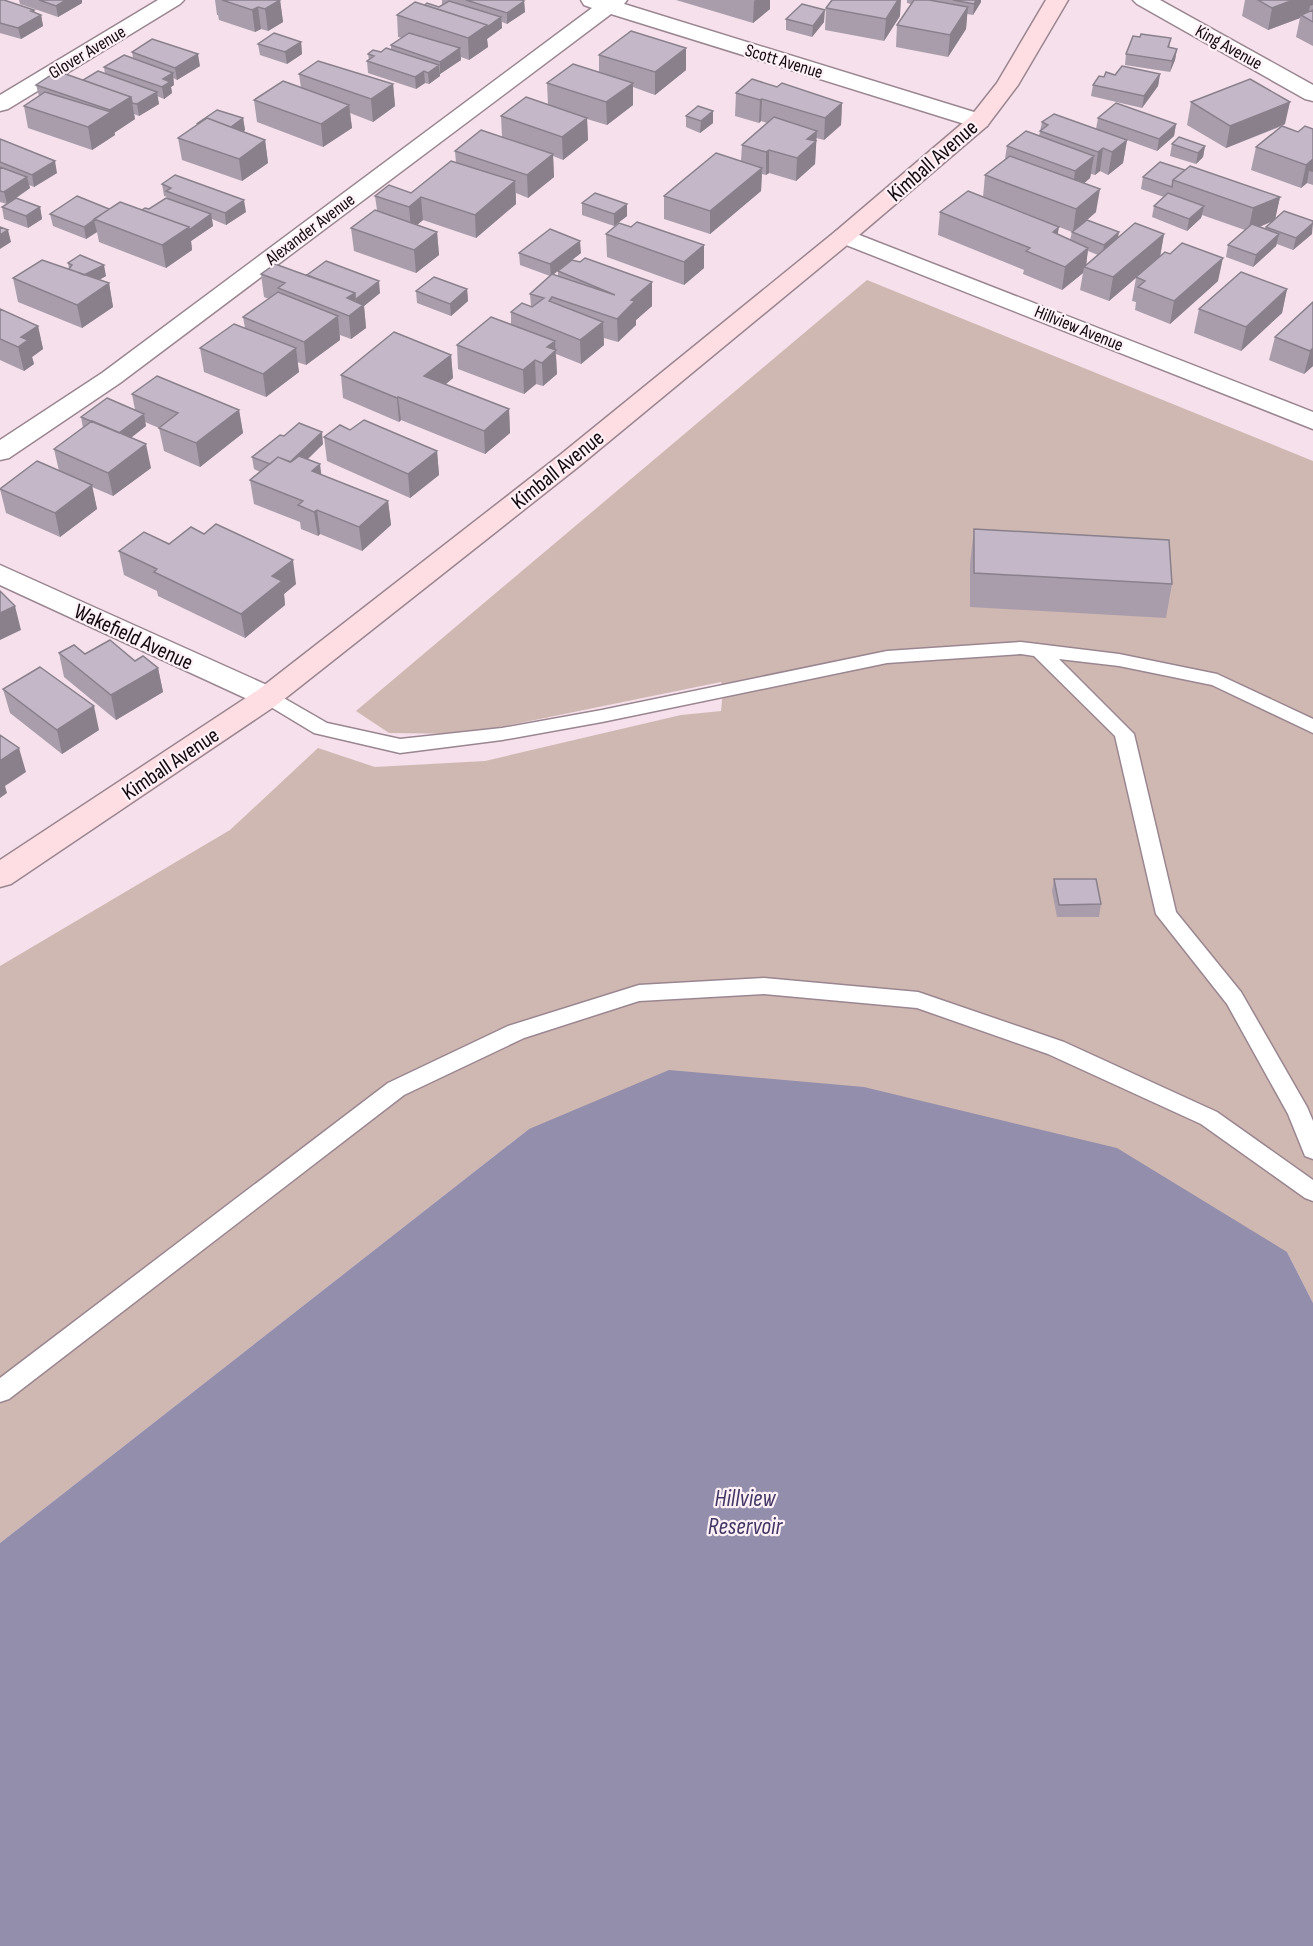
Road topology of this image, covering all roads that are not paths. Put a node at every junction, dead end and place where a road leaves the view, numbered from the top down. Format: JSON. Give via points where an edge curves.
{"nodes":[{"id":1,"x":173,"y":0,"type":"edge"},
{"id":2,"x":1057,"y":0,"type":"edge"},
{"id":3,"x":1144,"y":0,"type":"edge"},
{"id":4,"x":604,"y":2,"type":"edge"},
{"id":5,"x":1313,"y":94,"type":"edge"},
{"id":6,"x":0,"y":104,"type":"edge"},
{"id":7,"x":979,"y":121,"type":"junction"},
{"id":8,"x":844,"y":236,"type":"junction"},
{"id":9,"x":1313,"y":421,"type":"edge"},
{"id":10,"x":0,"y":452,"type":"edge"},
{"id":11,"x":0,"y":574,"type":"edge"},
{"id":12,"x":1040,"y":651,"type":"junction"},
{"id":13,"x":268,"y":697,"type":"junction"},
{"id":14,"x":1313,"y":727,"type":"edge"},
{"id":15,"x":0,"y":876,"type":"edge"},
{"id":16,"x":1313,"y":1150,"type":"edge"},
{"id":17,"x":1313,"y":1192,"type":"edge"},
{"id":18,"x":0,"y":1392,"type":"edge"}],
"edges":[{"from":1,"to":6,"type":"street","name":"Glover Avenue"},
{"from":2,"to":7,"type":"street","name":"Kimball Avenue","via":[[1007,85]]},
{"from":3,"to":5,"type":"street","name":"King Avenue"},
{"from":4,"to":7,"type":"street","name":"Scott Avenue"},
{"from":4,"to":10,"type":"street","name":"Alexander Avenue","via":[[111,378]]},
{"from":7,"to":8,"type":"street","name":"Kimball Avenue"},
{"from":8,"to":9,"type":"street","name":"Hillview Avenue"},
{"from":8,"to":13,"type":"street","name":"Kimball Avenue","via":[[569,461]]},
{"from":11,"to":13,"type":"street","name":"Wakefield Avenue"},
{"from":12,"to":13,"type":"lane","via":[[1021,648],[887,657],[602,716],[502,734],[400,746],[321,728]]},
{"from":12,"to":14,"type":"lane","via":[[1119,660],[1216,680]]},
{"from":12,"to":16,"type":"lane","via":[[1124,734],[1166,914],[1234,998],[1299,1113]]},
{"from":13,"to":15,"type":"street","name":"Kimball Avenue"},
{"from":17,"to":18,"type":"lane","via":[[1209,1118],[1056,1048],[918,1000],[764,986],[639,993],[516,1032],[396,1089]]}]}
